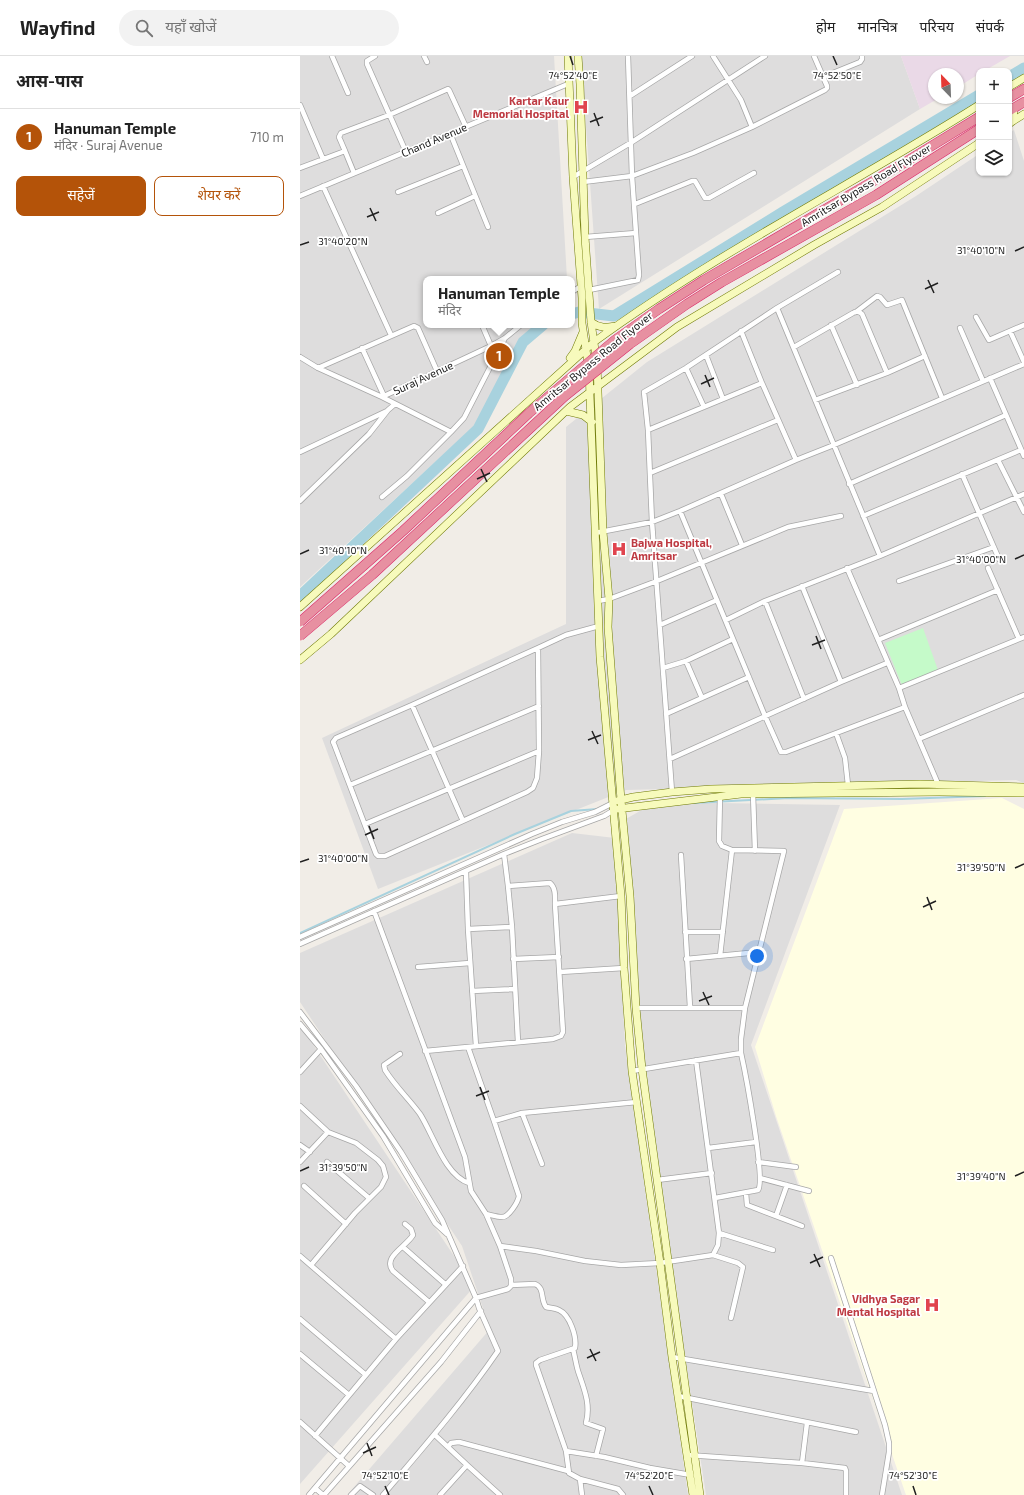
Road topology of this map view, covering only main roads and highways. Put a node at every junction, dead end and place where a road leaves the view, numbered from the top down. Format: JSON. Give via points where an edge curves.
{"nodes":[{"id":1,"x":1024,"y":89,"type":"edge"},
{"id":2,"x":1012,"y":96,"type":"edge"},
{"id":3,"x":1024,"y":102,"type":"edge"},
{"id":4,"x":1012,"y":109,"type":"edge"},
{"id":5,"x":976,"y":119,"type":"edge"},
{"id":6,"x":976,"y":131,"type":"edge"},
{"id":7,"x":300,"y":622,"type":"edge"},
{"id":8,"x":300,"y":636,"type":"edge"}],
"edges":[{"from":1,"to":2,"type":"highway"},
{"from":3,"to":4,"type":"highway"},
{"from":5,"to":7,"type":"highway","name":"Amritsar Bypass Road Flyover","bridge":true,"via":[[704,280],[615,340],[530,413]]},
{"from":6,"to":8,"type":"highway","name":"Amritsar Bypass Road Flyover","bridge":true,"via":[[876,195],[722,282],[630,344],[565,396],[372,575]]}]}
